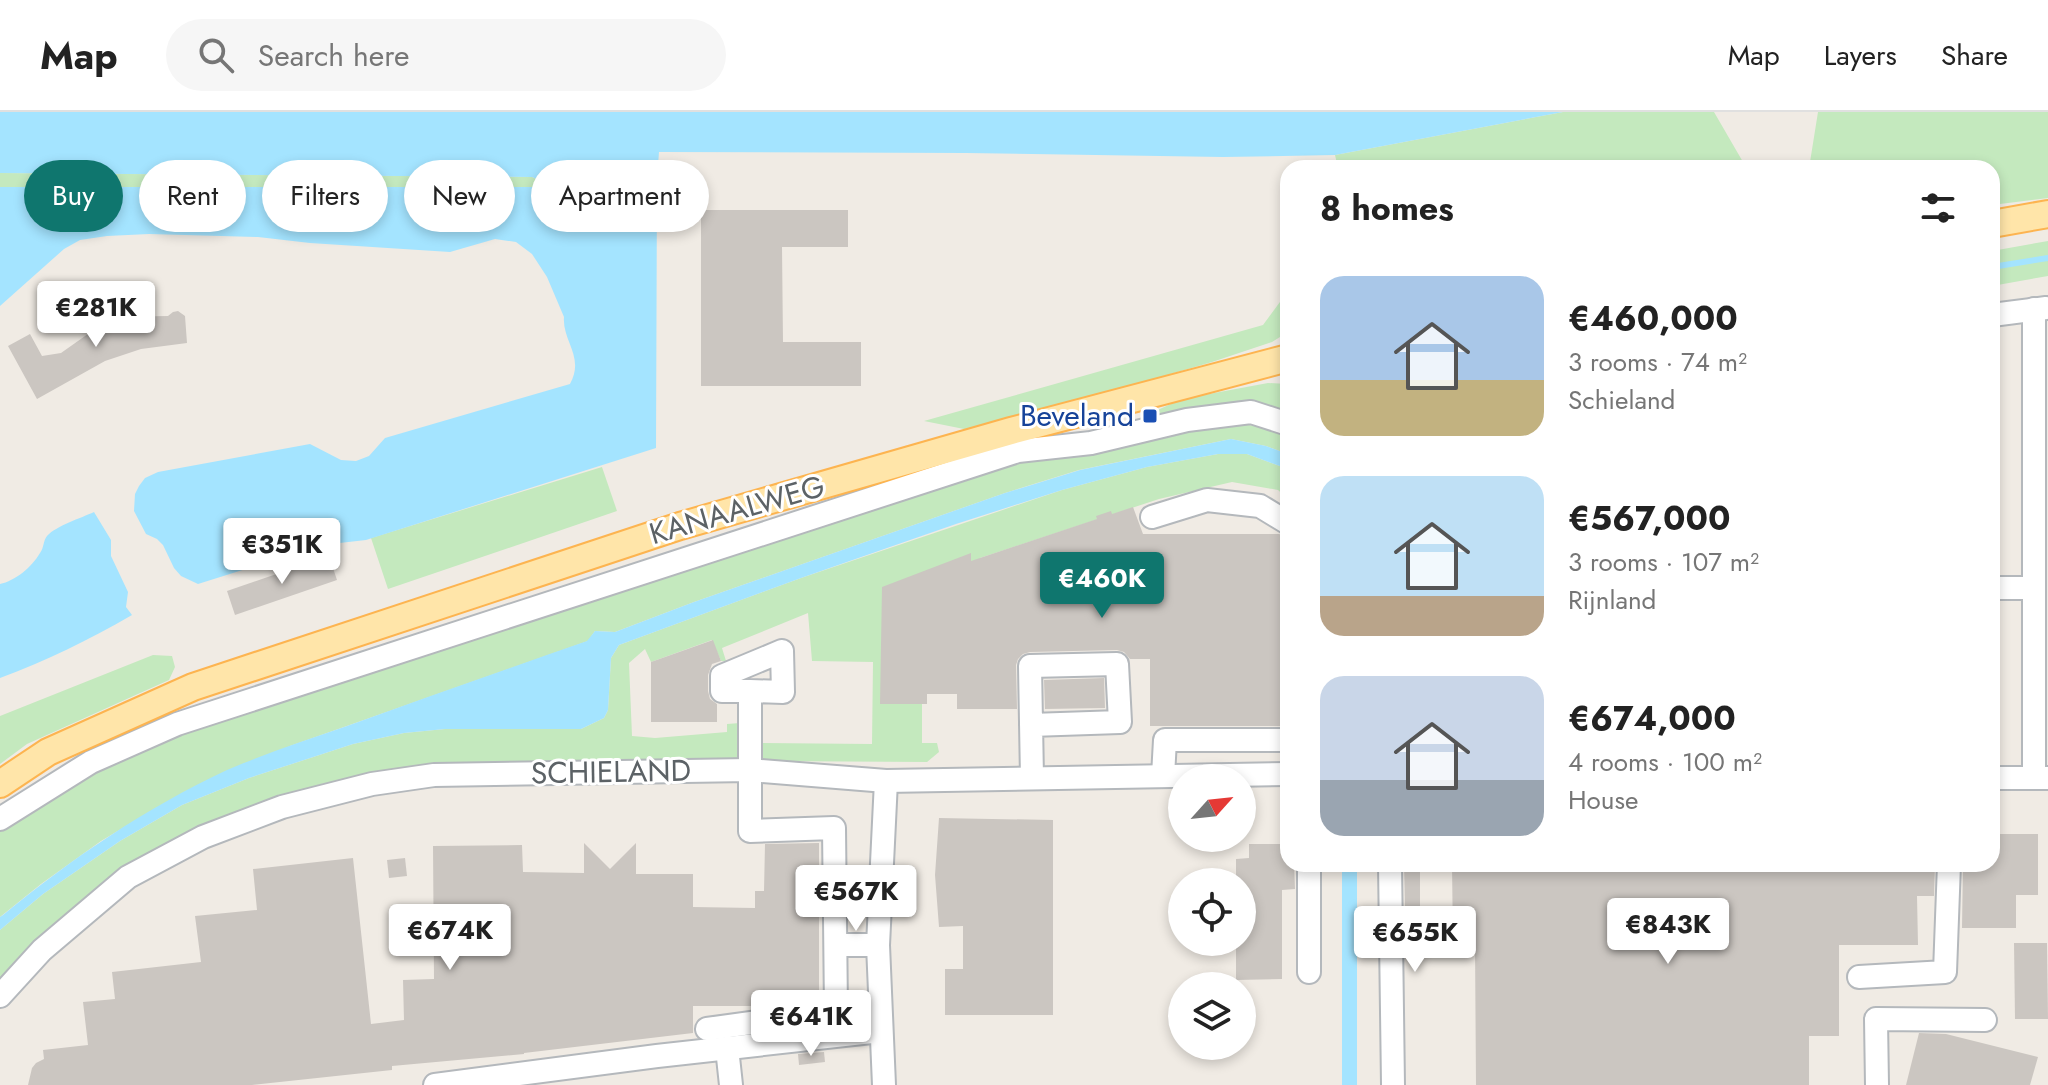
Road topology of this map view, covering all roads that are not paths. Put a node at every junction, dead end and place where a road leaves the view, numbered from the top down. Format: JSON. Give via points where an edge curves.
{"nodes":[{"id":1,"x":2048,"y":214,"type":"edge"},
{"id":2,"x":2000,"y":223,"type":"edge"},
{"id":3,"x":2041,"y":308,"type":"edge"},
{"id":4,"x":2000,"y":314,"type":"edge"},
{"id":5,"x":1280,"y":360,"type":"edge"},
{"id":6,"x":1280,"y":421,"type":"edge"},
{"id":7,"x":1152,"y":517,"type":"dead end"},
{"id":8,"x":1280,"y":518,"type":"edge"},
{"id":9,"x":2000,"y":588,"type":"edge"},
{"id":10,"x":2034,"y":588,"type":"junction"},
{"id":11,"x":193,"y":687,"type":"junction"},
{"id":12,"x":750,"y":691,"type":"dead end"},
{"id":13,"x":201,"y":717,"type":"junction"},
{"id":14,"x":1031,"y":725,"type":"junction"},
{"id":15,"x":1280,"y":740,"type":"edge"},
{"id":16,"x":749,"y":770,"type":"junction"},
{"id":17,"x":1280,"y":774,"type":"edge"},
{"id":18,"x":1163,"y":776,"type":"junction"},
{"id":19,"x":1032,"y":778,"type":"junction"},
{"id":20,"x":2000,"y":778,"type":"edge"},
{"id":21,"x":2041,"y":778,"type":"edge"},
{"id":22,"x":886,"y":781,"type":"junction"},
{"id":23,"x":0,"y":784,"type":"edge"},
{"id":24,"x":0,"y":819,"type":"edge"},
{"id":25,"x":1309,"y":872,"type":"edge"},
{"id":26,"x":1390,"y":872,"type":"edge"},
{"id":27,"x":1949,"y":872,"type":"edge"},
{"id":28,"x":836,"y":945,"type":"junction"},
{"id":29,"x":878,"y":945,"type":"junction"},
{"id":30,"x":1309,"y":972,"type":"dead end"},
{"id":31,"x":1859,"y":977,"type":"dead end"},
{"id":32,"x":0,"y":996,"type":"edge"},
{"id":33,"x":1985,"y":1020,"type":"dead end"},
{"id":34,"x":707,"y":1029,"type":"dead end"},
{"id":35,"x":881,"y":1031,"type":"junction"},
{"id":36,"x":727,"y":1048,"type":"junction"},
{"id":37,"x":435,"y":1085,"type":"edge"},
{"id":38,"x":731,"y":1085,"type":"edge"},
{"id":39,"x":884,"y":1085,"type":"edge"},
{"id":40,"x":1393,"y":1085,"type":"edge"},
{"id":41,"x":1877,"y":1085,"type":"edge"}],
"edges":[{"from":1,"to":2,"type":"main road"},
{"from":3,"to":4,"type":"street"},
{"from":3,"to":10,"type":"street"},
{"from":5,"to":11,"type":"main road","name":"KANAALWEG","via":[[680,526]]},
{"from":6,"to":13,"type":"street","name":"KANAALWEG","via":[[1251,412],[1187,420],[1091,443],[1018,451]]},
{"from":7,"to":8,"type":"street","via":[[1207,500],[1260,506]]},
{"from":9,"to":10,"type":"street"},
{"from":10,"to":21,"type":"street"},
{"from":11,"to":13,"type":"street"},
{"from":11,"to":23,"type":"main road","name":"KANAALWEG","via":[[48,752]]},
{"from":12,"to":16,"type":"street"},
{"from":13,"to":24,"type":"street","name":"KANAALWEG","via":[[91,762]]},
{"from":14,"to":14,"type":"street","via":[[1030,666],[1117,664],[1120,722]]},
{"from":14,"to":19,"type":"street"},
{"from":15,"to":18,"type":"street","via":[[1165,740]]},
{"from":16,"to":22,"type":"street","name":"SCHIELAND"},
{"from":16,"to":28,"type":"street","via":[[750,831],[834,828]]},
{"from":16,"to":32,"type":"street","name":"SCHIELAND","via":[[434,775],[282,807],[203,837],[128,877],[42,950]]},
{"from":17,"to":18,"type":"street","name":"SCHIELAND"},
{"from":18,"to":19,"type":"street","name":"SCHIELAND"},
{"from":19,"to":22,"type":"street","name":"SCHIELAND"},
{"from":20,"to":21,"type":"street"},
{"from":22,"to":29,"type":"street"},
{"from":25,"to":30,"type":"street"},
{"from":26,"to":40,"type":"street"},
{"from":27,"to":31,"type":"street","via":[[1945,972]]},
{"from":28,"to":29,"type":"street"},
{"from":28,"to":34,"type":"street","via":[[836,1011]]},
{"from":29,"to":35,"type":"street"},
{"from":33,"to":41,"type":"street","via":[[1876,1019]]},
{"from":35,"to":36,"type":"street"},
{"from":35,"to":39,"type":"street"},
{"from":36,"to":37,"type":"street"},
{"from":36,"to":38,"type":"street"}]}
